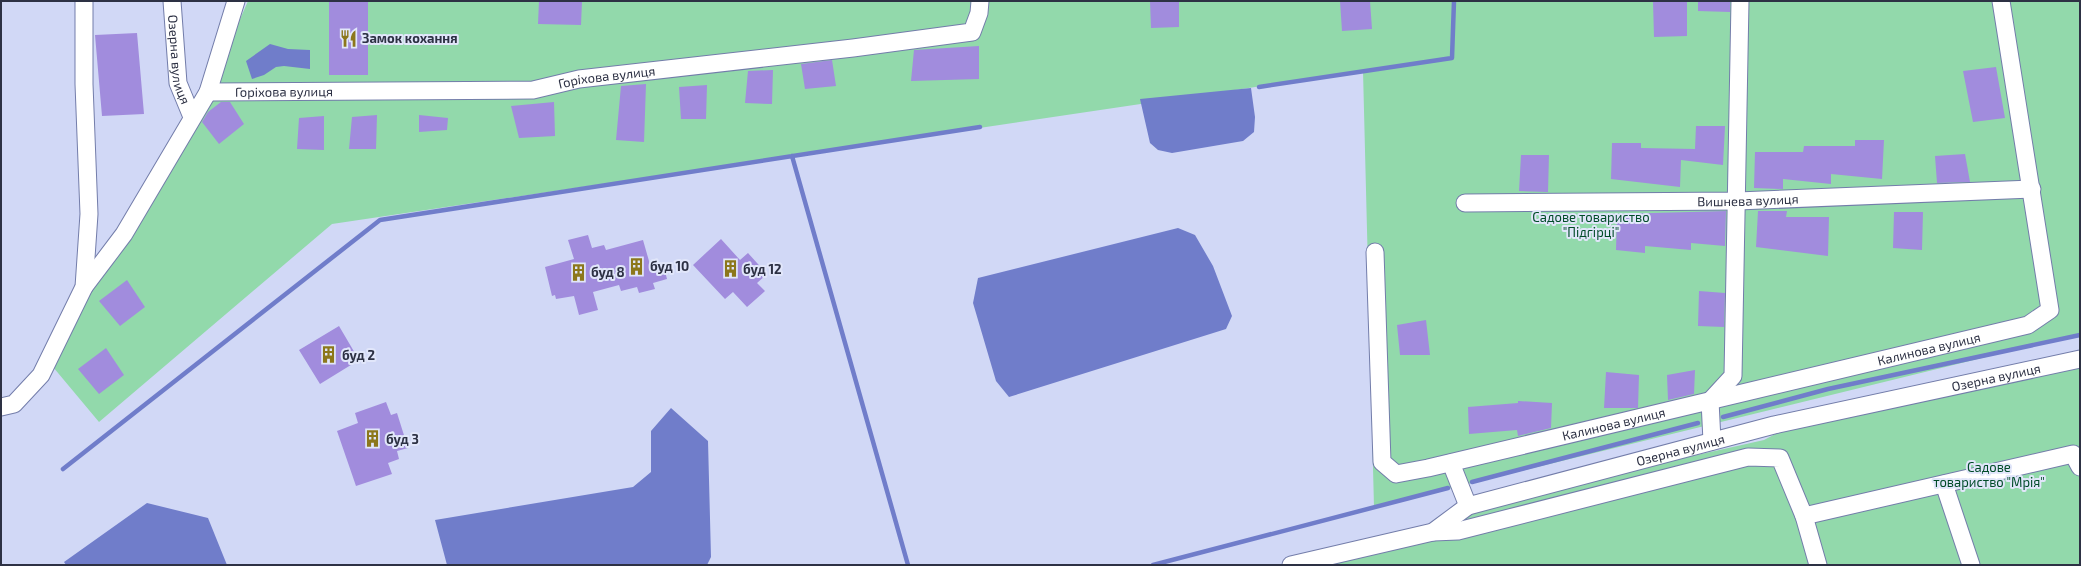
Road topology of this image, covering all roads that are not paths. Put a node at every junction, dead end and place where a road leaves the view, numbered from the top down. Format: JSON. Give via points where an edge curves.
{"nodes":[{"id":1,"x":84,"y":1,"type":"edge"},
{"id":2,"x":172,"y":1,"type":"edge"},
{"id":3,"x":236,"y":1,"type":"edge"},
{"id":4,"x":980,"y":1,"type":"edge"},
{"id":5,"x":1740,"y":1,"type":"edge"},
{"id":6,"x":2000,"y":1,"type":"edge"},
{"id":7,"x":208,"y":92,"type":"junction"},
{"id":8,"x":192,"y":117,"type":"junction"},
{"id":9,"x":2032,"y":189,"type":"junction"},
{"id":10,"x":1738,"y":201,"type":"junction"},
{"id":11,"x":1464,"y":204,"type":"dead end"},
{"id":12,"x":1375,"y":252,"type":"dead end"},
{"id":13,"x":84,"y":287,"type":"junction"},
{"id":14,"x":2080,"y":359,"type":"edge"},
{"id":15,"x":1710,"y":401,"type":"junction"},
{"id":16,"x":1,"y":407,"type":"edge"},
{"id":17,"x":1712,"y":441,"type":"junction"},
{"id":18,"x":1451,"y":463,"type":"junction"},
{"id":19,"x":2080,"y":467,"type":"edge"},
{"id":20,"x":1944,"y":484,"type":"junction"},
{"id":21,"x":1468,"y":506,"type":"junction"},
{"id":22,"x":1804,"y":516,"type":"junction"},
{"id":23,"x":1433,"y":532,"type":"junction"},
{"id":24,"x":1322,"y":561,"type":"edge"},
{"id":25,"x":1291,"y":565,"type":"edge"},
{"id":26,"x":1818,"y":565,"type":"edge"},
{"id":27,"x":1971,"y":565,"type":"edge"}],
"edges":[{"from":1,"to":13,"type":"street","via":[[89,214]]},
{"from":2,"to":8,"type":"street","name":"Озерна вулиця","via":[[178,83]]},
{"from":3,"to":7,"type":"street"},
{"from":4,"to":7,"type":"street","name":"Горіхова вулиця","via":[[972,32],[579,79],[533,90]]},
{"from":5,"to":10,"type":"street"},
{"from":6,"to":9,"type":"street"},
{"from":7,"to":8,"type":"street"},
{"from":8,"to":13,"type":"street","via":[[124,234]]},
{"from":9,"to":10,"type":"street","name":"Вишнева вулиця"},
{"from":9,"to":15,"type":"street","name":"Калинова вулиця","via":[[2050,310],[2028,325]]},
{"from":10,"to":11,"type":"street","name":"Вишнева вулиця"},
{"from":10,"to":15,"type":"street","via":[[1733,376]]},
{"from":12,"to":18,"type":"street","name":"Калинова вулиця","via":[[1382,462],[1396,474]]},
{"from":13,"to":16,"type":"street","via":[[41,375],[14,404]]},
{"from":14,"to":17,"type":"street","name":"Озерна вулиця","via":[[1782,423]]},
{"from":15,"to":17,"type":"street"},
{"from":15,"to":18,"type":"street","name":"Калинова вулиця"},
{"from":17,"to":21,"type":"street","name":"Озерна вулиця"},
{"from":18,"to":21,"type":"street"},
{"from":19,"to":20,"type":"street","via":[[2073,454]]},
{"from":20,"to":22,"type":"street"},
{"from":20,"to":27,"type":"street"},
{"from":21,"to":23,"type":"street","name":"Озерна вулиця"},
{"from":22,"to":23,"type":"street","via":[[1780,458],[1748,457],[1458,531]]},
{"from":22,"to":26,"type":"street"},
{"from":23,"to":24,"type":"street","name":"Озерна вулиця"},
{"from":24,"to":25,"type":"street","name":"Озерна вулиця"}]}
